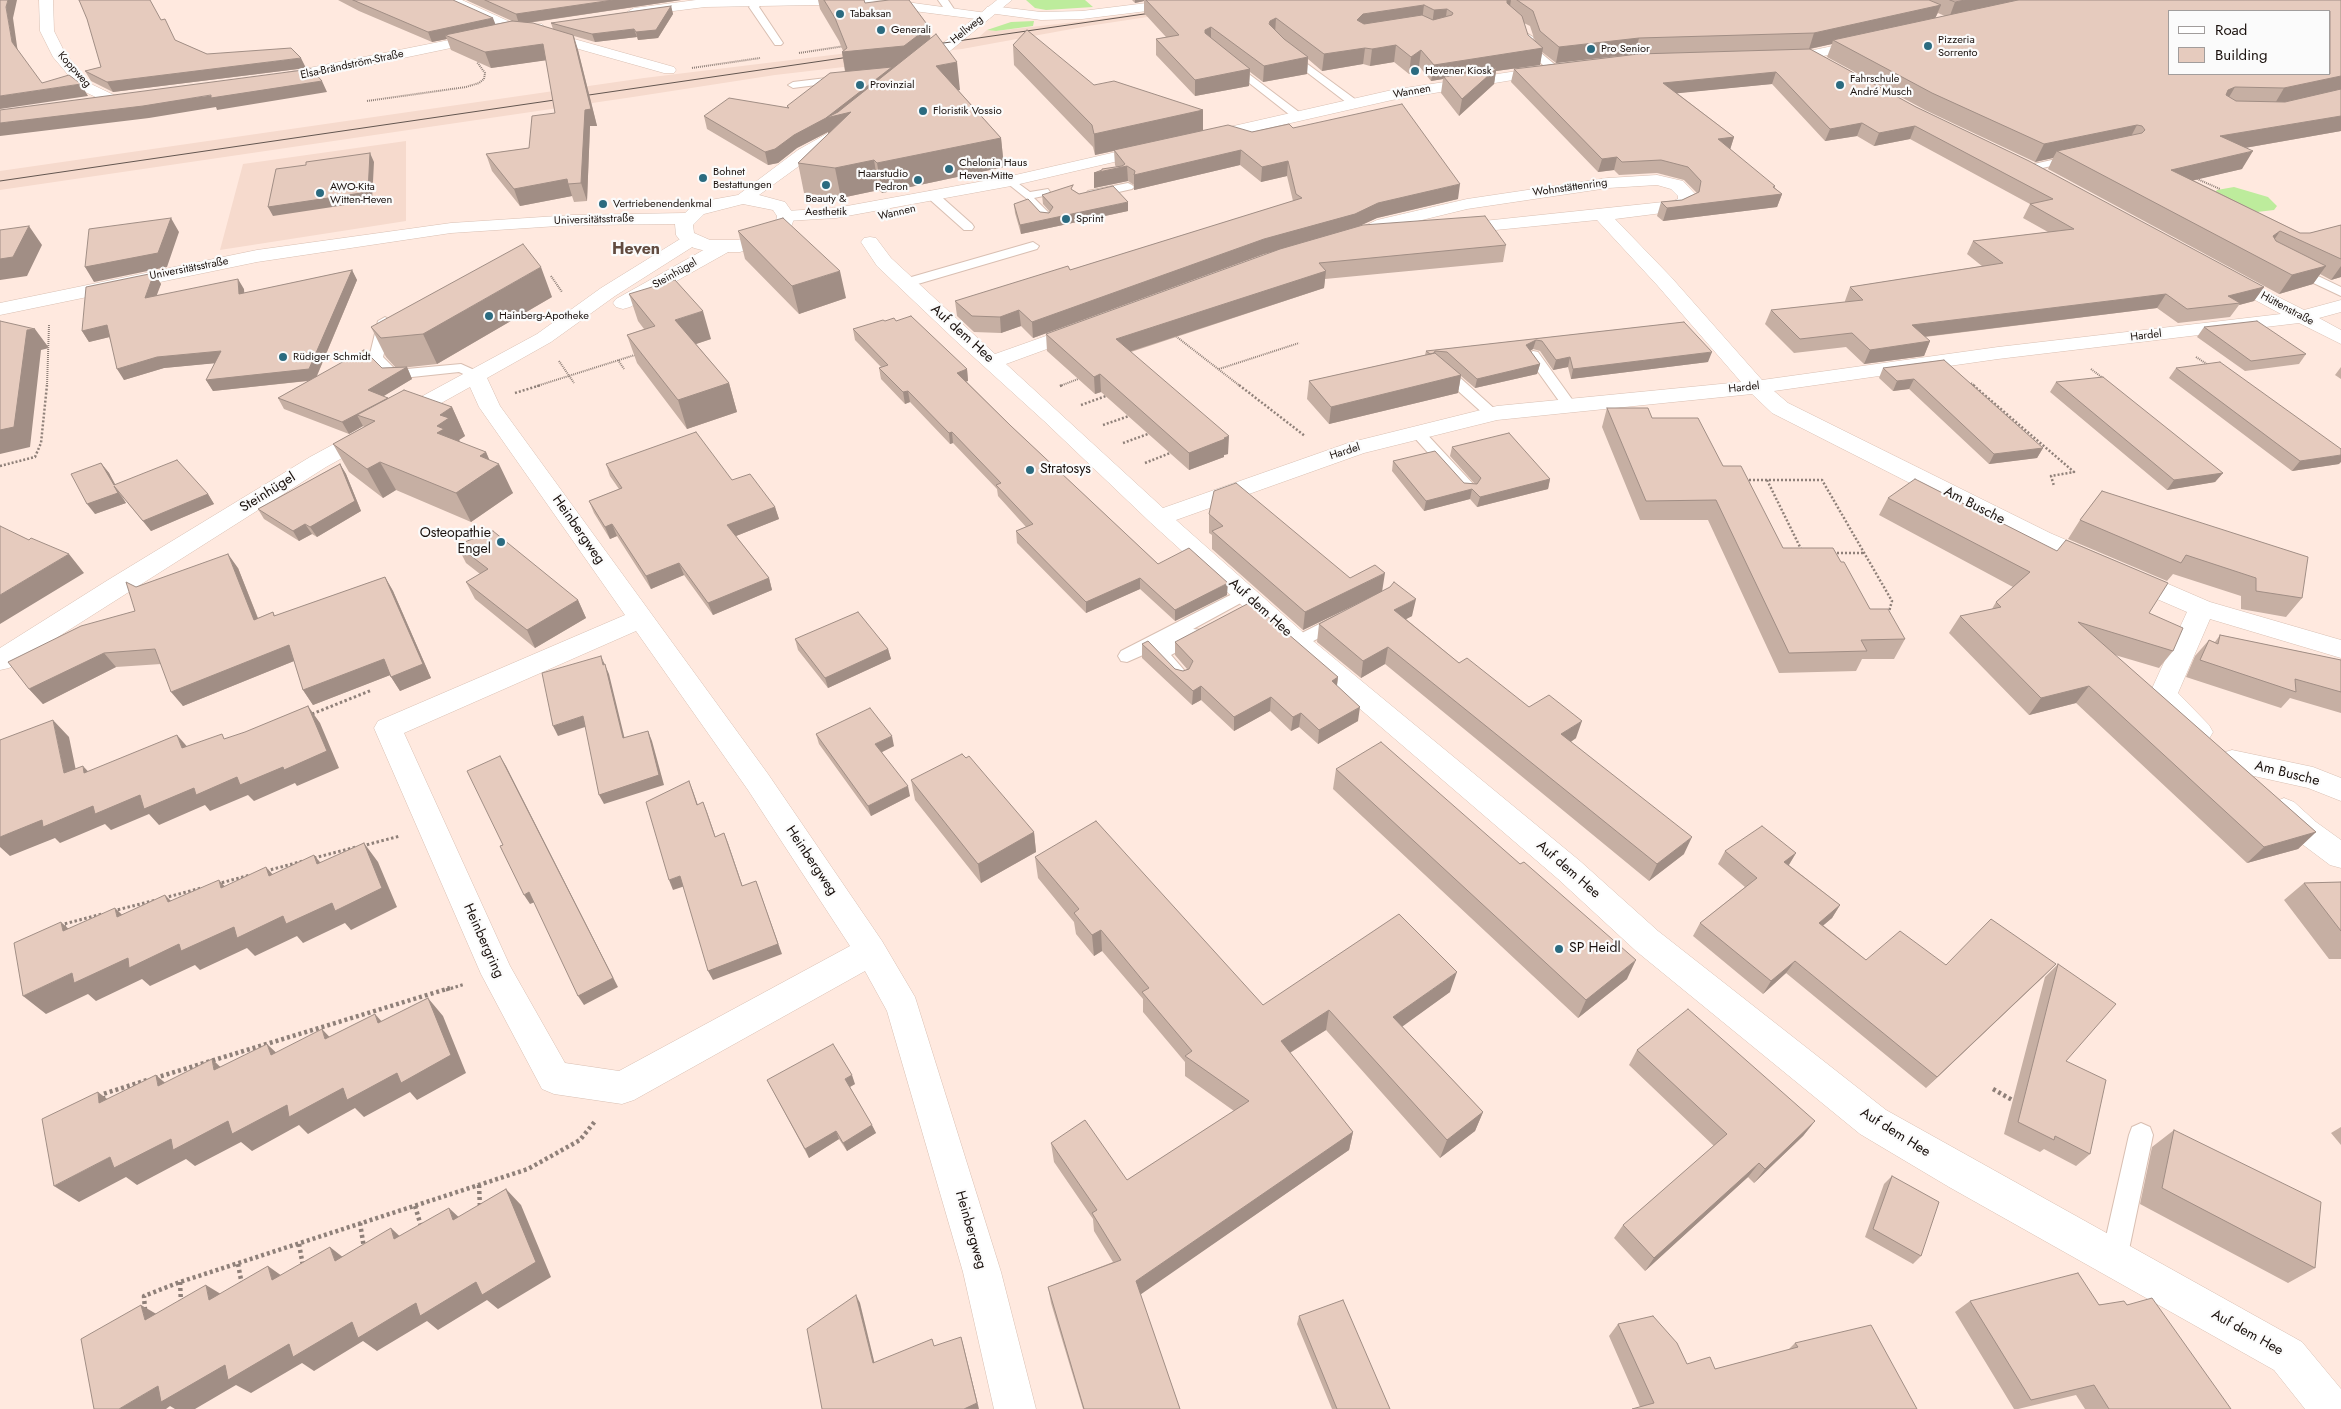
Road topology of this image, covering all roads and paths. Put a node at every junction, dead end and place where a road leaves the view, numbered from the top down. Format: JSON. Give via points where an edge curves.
{"nodes":[{"id":1,"x":46,"y":0,"type":"edge"},
{"id":2,"x":451,"y":0,"type":"edge"},
{"id":3,"x":943,"y":0,"type":"edge"},
{"id":4,"x":1005,"y":0,"type":"edge"},
{"id":5,"x":1204,"y":0,"type":"edge"},
{"id":6,"x":706,"y":2,"type":"edge"},
{"id":7,"x":758,"y":2,"type":"junction"},
{"id":8,"x":952,"y":12,"type":"junction"},
{"id":9,"x":988,"y":13,"type":"junction"},
{"id":10,"x":618,"y":15,"type":"edge"},
{"id":11,"x":554,"y":24,"type":"edge"},
{"id":12,"x":1521,"y":26,"type":"edge"},
{"id":13,"x":518,"y":30,"type":"junction"},
{"id":14,"x":480,"y":38,"type":"junction"},
{"id":15,"x":1877,"y":41,"type":"edge"},
{"id":16,"x":778,"y":43,"type":"dead end"},
{"id":17,"x":1281,"y":46,"type":"edge"},
{"id":18,"x":1219,"y":54,"type":"edge"},
{"id":19,"x":1809,"y":55,"type":"junction"},
{"id":20,"x":1767,"y":56,"type":"edge"},
{"id":21,"x":1574,"y":68,"type":"edge"},
{"id":22,"x":1834,"y":69,"type":"edge"},
{"id":23,"x":669,"y":70,"type":"dead end"},
{"id":24,"x":1555,"y":70,"type":"junction"},
{"id":25,"x":909,"y":75,"type":"edge"},
{"id":26,"x":856,"y":78,"type":"edge"},
{"id":27,"x":265,"y":81,"type":"edge"},
{"id":28,"x":793,"y":85,"type":"dead end"},
{"id":29,"x":367,"y":101,"type":"dead end"},
{"id":30,"x":84,"y":104,"type":"edge"},
{"id":31,"x":1355,"y":104,"type":"junction"},
{"id":32,"x":1299,"y":117,"type":"junction"},
{"id":33,"x":857,"y":119,"type":"edge"},
{"id":34,"x":836,"y":136,"type":"junction"},
{"id":35,"x":1195,"y":139,"type":"edge"},
{"id":36,"x":1167,"y":145,"type":"edge"},
{"id":37,"x":2087,"y":156,"type":"edge"},
{"id":38,"x":1101,"y":159,"type":"junction"},
{"id":39,"x":2021,"y":164,"type":"joint"},
{"id":40,"x":2188,"y":175,"type":"edge"},
{"id":41,"x":1011,"y":180,"type":"junction"},
{"id":42,"x":2054,"y":182,"type":"edge"},
{"id":43,"x":1125,"y":184,"type":"junction"},
{"id":44,"x":2220,"y":189,"type":"dead end"},
{"id":45,"x":782,"y":193,"type":"junction"},
{"id":46,"x":1079,"y":197,"type":"edge"},
{"id":47,"x":1048,"y":198,"type":"edge"},
{"id":48,"x":743,"y":199,"type":"junction"},
{"id":49,"x":937,"y":199,"type":"junction"},
{"id":50,"x":381,"y":201,"type":"dead end"},
{"id":51,"x":1032,"y":201,"type":"junction"},
{"id":52,"x":1109,"y":201,"type":"edge"},
{"id":53,"x":371,"y":202,"type":"dead end"},
{"id":54,"x":1602,"y":214,"type":"junction"},
{"id":55,"x":1046,"y":217,"type":"edge"},
{"id":56,"x":783,"y":223,"type":"junction"},
{"id":57,"x":968,"y":227,"type":"dead end"},
{"id":58,"x":687,"y":229,"type":"junction"},
{"id":59,"x":870,"y":242,"type":"dead end"},
{"id":60,"x":1034,"y":246,"type":"dead end"},
{"id":61,"x":723,"y":247,"type":"junction"},
{"id":62,"x":2285,"y":264,"type":"edge"},
{"id":63,"x":2208,"y":266,"type":"edge"},
{"id":64,"x":906,"y":283,"type":"junction"},
{"id":65,"x":2341,"y":292,"type":"edge"},
{"id":66,"x":50,"y":299,"type":"junction"},
{"id":67,"x":2341,"y":306,"type":"edge"},
{"id":68,"x":0,"y":309,"type":"edge"},
{"id":69,"x":605,"y":314,"type":"junction"},
{"id":70,"x":2302,"y":318,"type":"junction"},
{"id":71,"x":386,"y":320,"type":"edge"},
{"id":72,"x":1094,"y":325,"type":"edge"},
{"id":73,"x":1171,"y":332,"type":"edge"},
{"id":74,"x":2164,"y":333,"type":"junction"},
{"id":75,"x":544,"y":338,"type":"junction"},
{"id":76,"x":2341,"y":338,"type":"edge"},
{"id":77,"x":1299,"y":342,"type":"dead end"},
{"id":78,"x":2062,"y":345,"type":"junction"},
{"id":79,"x":641,"y":353,"type":"junction"},
{"id":80,"x":1532,"y":355,"type":"edge"},
{"id":81,"x":643,"y":356,"type":"edge"},
{"id":82,"x":618,"y":360,"type":"junction"},
{"id":83,"x":1944,"y":360,"type":"junction"},
{"id":84,"x":993,"y":362,"type":"junction"},
{"id":85,"x":1439,"y":366,"type":"edge"},
{"id":86,"x":2212,"y":368,"type":"edge"},
{"id":87,"x":624,"y":369,"type":"dead end"},
{"id":88,"x":1218,"y":369,"type":"junction"},
{"id":89,"x":476,"y":376,"type":"junction"},
{"id":90,"x":2107,"y":382,"type":"edge"},
{"id":91,"x":1757,"y":387,"type":"junction"},
{"id":92,"x":1977,"y":389,"type":"junction"},
{"id":93,"x":1970,"y":390,"type":"edge"},
{"id":94,"x":507,"y":396,"type":"dead end"},
{"id":95,"x":1569,"y":406,"type":"junction"},
{"id":96,"x":1998,"y":407,"type":"junction"},
{"id":97,"x":1991,"y":408,"type":"edge"},
{"id":98,"x":1492,"y":414,"type":"junction"},
{"id":99,"x":2018,"y":424,"type":"junction"},
{"id":100,"x":2010,"y":425,"type":"edge"},
{"id":101,"x":1418,"y":432,"type":"junction"},
{"id":102,"x":2040,"y":443,"type":"junction"},
{"id":103,"x":2031,"y":444,"type":"edge"},
{"id":104,"x":1332,"y":456,"type":"junction"},
{"id":105,"x":0,"y":466,"type":"edge"},
{"id":106,"x":1740,"y":480,"type":"edge"},
{"id":107,"x":1767,"y":480,"type":"junction"},
{"id":108,"x":2054,"y":486,"type":"dead end"},
{"id":109,"x":1469,"y":489,"type":"edge"},
{"id":110,"x":1159,"y":518,"type":"junction"},
{"id":111,"x":1803,"y":552,"type":"edge"},
{"id":112,"x":1829,"y":553,"type":"edge"},
{"id":113,"x":1864,"y":553,"type":"junction"},
{"id":114,"x":1250,"y":599,"type":"junction"},
{"id":115,"x":2201,"y":608,"type":"junction"},
{"id":116,"x":1355,"y":612,"type":"edge"},
{"id":117,"x":640,"y":619,"type":"junction"},
{"id":118,"x":1887,"y":619,"type":"edge"},
{"id":119,"x":1298,"y":642,"type":"junction"},
{"id":120,"x":2341,"y":649,"type":"edge"},
{"id":121,"x":1127,"y":656,"type":"dead end"},
{"id":122,"x":0,"y":661,"type":"edge"},
{"id":123,"x":1182,"y":676,"type":"edge"},
{"id":124,"x":372,"y":690,"type":"dead end"},
{"id":125,"x":304,"y":717,"type":"edge"},
{"id":126,"x":2232,"y":761,"type":"junction"},
{"id":127,"x":2341,"y":790,"type":"edge"},
{"id":128,"x":432,"y":827,"type":"junction"},
{"id":129,"x":342,"y":851,"type":"junction"},
{"id":130,"x":2341,"y":856,"type":"edge"},
{"id":131,"x":343,"y":860,"type":"edge"},
{"id":132,"x":291,"y":864,"type":"junction"},
{"id":133,"x":262,"y":872,"type":"edge"},
{"id":134,"x":293,"y":873,"type":"edge"},
{"id":135,"x":253,"y":874,"type":"edge"},
{"id":136,"x":243,"y":877,"type":"junction"},
{"id":137,"x":245,"y":885,"type":"edge"},
{"id":138,"x":194,"y":890,"type":"junction"},
{"id":139,"x":195,"y":898,"type":"edge"},
{"id":140,"x":147,"y":902,"type":"junction"},
{"id":141,"x":147,"y":912,"type":"edge"},
{"id":142,"x":95,"y":916,"type":"junction"},
{"id":143,"x":95,"y":926,"type":"edge"},
{"id":144,"x":66,"y":932,"type":"edge"},
{"id":145,"x":871,"y":951,"type":"junction"},
{"id":146,"x":497,"y":974,"type":"junction"},
{"id":147,"x":398,"y":1004,"type":"junction"},
{"id":148,"x":400,"y":1012,"type":"edge"},
{"id":149,"x":347,"y":1020,"type":"junction"},
{"id":150,"x":349,"y":1027,"type":"edge"},
{"id":151,"x":296,"y":1035,"type":"junction"},
{"id":152,"x":298,"y":1043,"type":"edge"},
{"id":153,"x":243,"y":1051,"type":"junction"},
{"id":154,"x":245,"y":1060,"type":"edge"},
{"id":155,"x":194,"y":1066,"type":"junction"},
{"id":156,"x":195,"y":1076,"type":"edge"},
{"id":157,"x":134,"y":1084,"type":"junction"},
{"id":158,"x":622,"y":1088,"type":"junction"},
{"id":159,"x":1993,"y":1089,"type":"dead end"},
{"id":160,"x":135,"y":1094,"type":"edge"},
{"id":161,"x":2014,"y":1101,"type":"dead end"},
{"id":162,"x":104,"y":1102,"type":"edge"},
{"id":163,"x":2141,"y":1135,"type":"dead end"},
{"id":164,"x":479,"y":1186,"type":"junction"},
{"id":165,"x":415,"y":1206,"type":"junction"},
{"id":166,"x":480,"y":1211,"type":"edge"},
{"id":167,"x":360,"y":1223,"type":"junction"},
{"id":168,"x":422,"y":1230,"type":"edge"},
{"id":169,"x":299,"y":1244,"type":"junction"},
{"id":170,"x":364,"y":1250,"type":"edge"},
{"id":171,"x":2114,"y":1260,"type":"junction"},
{"id":172,"x":238,"y":1264,"type":"junction"},
{"id":173,"x":303,"y":1269,"type":"edge"},
{"id":174,"x":180,"y":1282,"type":"junction"},
{"id":175,"x":243,"y":1289,"type":"edge"},
{"id":176,"x":182,"y":1308,"type":"edge"},
{"id":177,"x":145,"y":1313,"type":"edge"},
{"id":178,"x":1015,"y":1409,"type":"edge"},
{"id":179,"x":2330,"y":1409,"type":"edge"}],
"edges":[{"from":1,"to":30,"type":"street","name":"Koppweg","via":[[47,31],[58,54],[86,87],[116,98]]},
{"from":2,"to":13,"type":"street"},
{"from":3,"to":8,"type":"lane"},
{"from":4,"to":9,"type":"street","name":"Hellweg"},
{"from":5,"to":9,"type":"street","via":[[1082,15]]},
{"from":6,"to":7,"type":"street"},
{"from":6,"to":10,"type":"street"},
{"from":7,"to":8,"type":"street","via":[[868,3]]},
{"from":7,"to":16,"type":"lane","via":[[754,7]]},
{"from":8,"to":9,"type":"street"},
{"from":9,"to":25,"type":"street","name":"Hellweg"},
{"from":11,"to":13,"type":"street"},
{"from":12,"to":24,"type":"lane","via":[[1526,30],[1530,49]]},
{"from":13,"to":14,"type":"street","name":"Elsa-Brändström-Straße"},
{"from":13,"to":23,"type":"street","name":"Elsa-Brändström-Straße","via":[[540,33]]},
{"from":14,"to":27,"type":"street","name":"Elsa-Brändström-Straße"},
{"from":14,"to":29,"type":"path","via":[[474,58],[485,73],[479,83]]},
{"from":15,"to":19,"type":"street"},
{"from":17,"to":31,"type":"lane"},
{"from":18,"to":32,"type":"lane"},
{"from":19,"to":20,"type":"street"},
{"from":19,"to":22,"type":"street"},
{"from":21,"to":24,"type":"street","name":"Wannen"},
{"from":24,"to":31,"type":"street","name":"Wannen","via":[[1448,85]]},
{"from":26,"to":28,"type":"lane"},
{"from":31,"to":32,"type":"street","name":"Wannen"},
{"from":32,"to":35,"type":"street","name":"Wannen"},
{"from":33,"to":34,"type":"street"},
{"from":34,"to":45,"type":"street"},
{"from":34,"to":48,"type":"street","via":[[804,154]]},
{"from":36,"to":38,"type":"street","name":"Wannen"},
{"from":37,"to":39,"type":"lane"},
{"from":38,"to":41,"type":"street","name":"Wannen"},
{"from":38,"to":43,"type":"lane","via":[[1109,178]]},
{"from":39,"to":42,"type":"street"},
{"from":40,"to":44,"type":"path"},
{"from":41,"to":49,"type":"street","name":"Wannen"},
{"from":41,"to":51,"type":"lane"},
{"from":43,"to":46,"type":"lane"},
{"from":43,"to":52,"type":"lane","via":[[1132,192],[1106,197]]},
{"from":45,"to":48,"type":"street"},
{"from":45,"to":56,"type":"street","via":[[779,206]]},
{"from":47,"to":51,"type":"lane"},
{"from":48,"to":58,"type":"street","name":"Steinhügel","via":[[711,205]]},
{"from":49,"to":56,"type":"street","name":"Wannen","via":[[864,220]]},
{"from":49,"to":57,"type":"lane"},
{"from":50,"to":53,"type":"path"},
{"from":51,"to":55,"type":"lane"},
{"from":54,"to":54,"type":"street","name":"Wohnstättenring","via":[[1678,206],[1686,201],[1687,196],[1677,185],[1657,180],[1608,183],[1467,204],[1382,224],[1352,237]]},
{"from":54,"to":91,"type":"street"},
{"from":56,"to":61,"type":"street","via":[[756,242]]},
{"from":58,"to":61,"type":"street","via":[[710,246]]},
{"from":58,"to":66,"type":"street","name":"Universitätsstraße","via":[[380,238],[233,261]]},
{"from":58,"to":75,"type":"street","name":"Steinhügel"},
{"from":59,"to":64,"type":"street","name":"Auf dem Hee","via":[[884,262]]},
{"from":60,"to":64,"type":"lane"},
{"from":61,"to":69,"type":"street","name":"Steinhügel"},
{"from":62,"to":65,"type":"lane"},
{"from":63,"to":70,"type":"street","name":"Hüttenstraße"},
{"from":64,"to":84,"type":"street","name":"Auf dem Hee"},
{"from":66,"to":68,"type":"street","name":"Universitätsstraße"},
{"from":66,"to":105,"type":"path","via":[[41,443],[35,457]]},
{"from":67,"to":70,"type":"street","name":"Hardel"},
{"from":69,"to":75,"type":"street","name":"Steinhügel"},
{"from":69,"to":79,"type":"path","via":[[620,326]]},
{"from":70,"to":74,"type":"street","name":"Hardel"},
{"from":70,"to":76,"type":"street","name":"Hüttenstraße"},
{"from":71,"to":89,"type":"lane","via":[[376,358],[393,375],[461,368]]},
{"from":72,"to":84,"type":"street"},
{"from":73,"to":88,"type":"path"},
{"from":74,"to":78,"type":"street","name":"Hardel"},
{"from":74,"to":86,"type":"path"},
{"from":75,"to":89,"type":"street","name":"Steinhügel"},
{"from":77,"to":88,"type":"path"},
{"from":78,"to":83,"type":"street","name":"Hardel"},
{"from":78,"to":90,"type":"path"},
{"from":79,"to":81,"type":"path"},
{"from":79,"to":82,"type":"path"},
{"from":80,"to":95,"type":"lane"},
{"from":82,"to":87,"type":"path"},
{"from":82,"to":94,"type":"path"},
{"from":83,"to":91,"type":"street","name":"Hardel"},
{"from":83,"to":92,"type":"path"},
{"from":84,"to":110,"type":"street","name":"Auf dem Hee"},
{"from":85,"to":98,"type":"lane"},
{"from":88,"to":104,"type":"path"},
{"from":89,"to":117,"type":"street","name":"Heinbergweg","via":[[490,407]]},
{"from":89,"to":122,"type":"street","name":"Steinhügel","via":[[318,462]]},
{"from":91,"to":95,"type":"street","name":"Hardel"},
{"from":91,"to":115,"type":"street","name":"Am Busche","via":[[1780,408],[2041,539]]},
{"from":92,"to":93,"type":"path"},
{"from":92,"to":96,"type":"path"},
{"from":95,"to":98,"type":"street","name":"Hardel"},
{"from":96,"to":97,"type":"path"},
{"from":96,"to":99,"type":"path"},
{"from":98,"to":101,"type":"street","name":"Hardel"},
{"from":99,"to":100,"type":"path"},
{"from":99,"to":102,"type":"path"},
{"from":101,"to":104,"type":"street","name":"Hardel"},
{"from":101,"to":109,"type":"lane"},
{"from":102,"to":103,"type":"path"},
{"from":102,"to":108,"type":"path","via":[[2074,472],[2052,476]]},
{"from":104,"to":110,"type":"street","name":"Hardel"},
{"from":106,"to":107,"type":"path"},
{"from":107,"to":111,"type":"path"},
{"from":107,"to":113,"type":"path","via":[[1822,480]]},
{"from":110,"to":114,"type":"street","name":"Auf dem Hee"},
{"from":112,"to":113,"type":"path"},
{"from":113,"to":118,"type":"path","via":[[1892,601]]},
{"from":114,"to":119,"type":"street","name":"Auf dem Hee"},
{"from":114,"to":121,"type":"lane"},
{"from":114,"to":123,"type":"lane","via":[[1159,654]]},
{"from":115,"to":120,"type":"street","name":"Am Busche"},
{"from":115,"to":126,"type":"street","name":"Am Busche","via":[[2163,695]]},
{"from":116,"to":119,"type":"lane"},
{"from":117,"to":128,"type":"street","name":"Heinbergring","via":[[388,728]]},
{"from":117,"to":145,"type":"street","name":"Heinbergweg","via":[[758,782]]},
{"from":119,"to":171,"type":"street","name":"Auf dem Hee","via":[[1648,940],[1872,1122]]},
{"from":124,"to":125,"type":"path"},
{"from":126,"to":127,"type":"street","name":"Am Busche","via":[[2314,778]]},
{"from":126,"to":130,"type":"street","name":"Am Busche","via":[[2305,830]]},
{"from":128,"to":129,"type":"path"},
{"from":128,"to":146,"type":"street","name":"Heinbergring"},
{"from":129,"to":131,"type":"path"},
{"from":129,"to":132,"type":"path"},
{"from":132,"to":133,"type":"path"},
{"from":132,"to":134,"type":"path"},
{"from":135,"to":136,"type":"path"},
{"from":136,"to":137,"type":"path"},
{"from":136,"to":138,"type":"path"},
{"from":138,"to":139,"type":"path"},
{"from":138,"to":140,"type":"path"},
{"from":140,"to":141,"type":"path"},
{"from":140,"to":142,"type":"path"},
{"from":142,"to":143,"type":"path"},
{"from":142,"to":144,"type":"path","via":[[64,924]]},
{"from":145,"to":158,"type":"street"},
{"from":145,"to":178,"type":"street","name":"Heinbergweg","via":[[902,1008],[908,1026],[982,1272]]},
{"from":146,"to":147,"type":"path"},
{"from":146,"to":158,"type":"street","name":"Heinbergring","via":[[554,1078]]},
{"from":147,"to":148,"type":"path"},
{"from":147,"to":149,"type":"path"},
{"from":149,"to":150,"type":"path"},
{"from":149,"to":151,"type":"path"},
{"from":151,"to":152,"type":"path"},
{"from":151,"to":153,"type":"path"},
{"from":153,"to":154,"type":"path"},
{"from":153,"to":155,"type":"path"},
{"from":155,"to":156,"type":"path"},
{"from":155,"to":157,"type":"path"},
{"from":157,"to":160,"type":"path"},
{"from":157,"to":162,"type":"path","via":[[103,1094]]},
{"from":158,"to":164,"type":"path","via":[[580,1140],[528,1169]]},
{"from":159,"to":161,"type":"path"},
{"from":163,"to":171,"type":"lane"},
{"from":164,"to":165,"type":"path"},
{"from":164,"to":166,"type":"path"},
{"from":165,"to":167,"type":"path"},
{"from":165,"to":168,"type":"path"},
{"from":167,"to":169,"type":"path"},
{"from":167,"to":170,"type":"path"},
{"from":169,"to":172,"type":"path"},
{"from":169,"to":173,"type":"path"},
{"from":171,"to":179,"type":"street","name":"Auf dem Hee","via":[[2288,1356]]},
{"from":172,"to":174,"type":"path"},
{"from":172,"to":175,"type":"path"},
{"from":174,"to":176,"type":"path"},
{"from":174,"to":177,"type":"path","via":[[144,1296]]}]}
